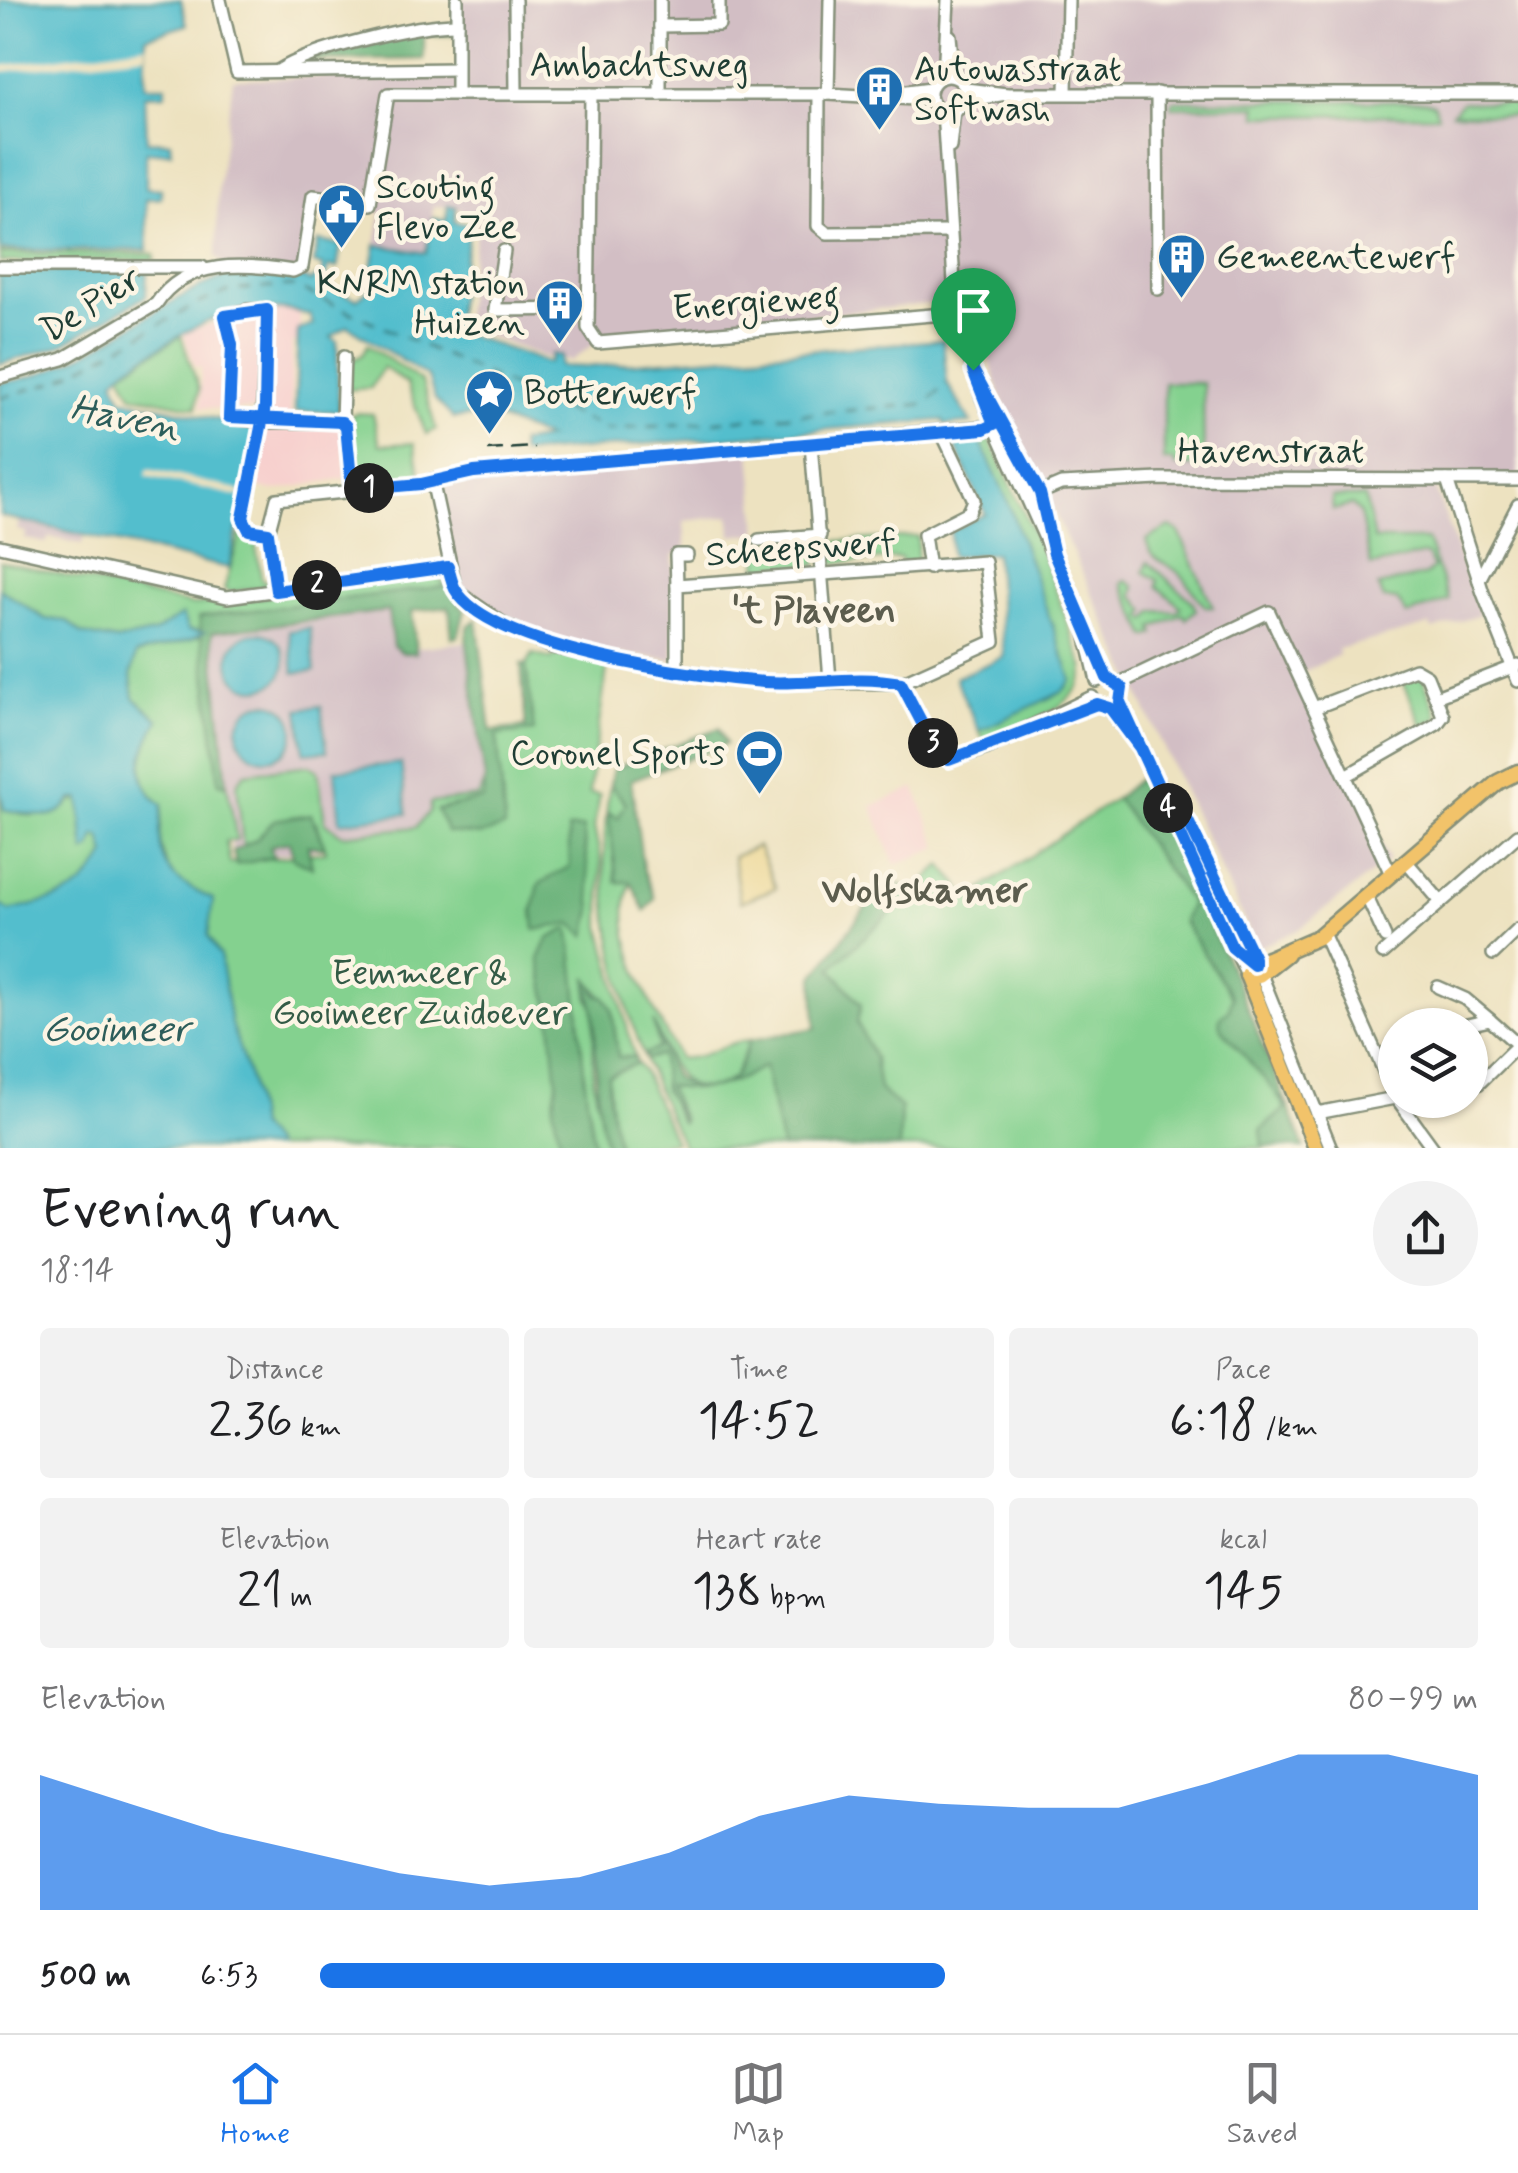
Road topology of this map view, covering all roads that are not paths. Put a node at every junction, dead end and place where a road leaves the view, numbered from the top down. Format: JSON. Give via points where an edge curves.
{"nodes":[{"id":1,"x":220,"y":0,"type":"edge"},
{"id":2,"x":457,"y":0,"type":"edge"},
{"id":3,"x":515,"y":0,"type":"edge"},
{"id":4,"x":660,"y":0,"type":"edge"},
{"id":5,"x":718,"y":0,"type":"edge"},
{"id":6,"x":830,"y":0,"type":"edge"},
{"id":7,"x":948,"y":0,"type":"edge"},
{"id":8,"x":1068,"y":0,"type":"edge"},
{"id":9,"x":456,"y":24,"type":"junction"},
{"id":10,"x":660,"y":26,"type":"junction"},
{"id":11,"x":456,"y":69,"type":"junction"},
{"id":12,"x":278,"y":71,"type":"junction"},
{"id":13,"x":949,"y":76,"type":"junction"},
{"id":14,"x":1066,"y":92,"type":"junction"},
{"id":15,"x":516,"y":93,"type":"junction"},
{"id":16,"x":1156,"y":93,"type":"junction"},
{"id":17,"x":388,"y":94,"type":"joint"},
{"id":18,"x":457,"y":94,"type":"junction"},
{"id":19,"x":591,"y":94,"type":"junction"},
{"id":20,"x":660,"y":94,"type":"junction"},
{"id":21,"x":823,"y":94,"type":"junction"},
{"id":22,"x":931,"y":94,"type":"junction"},
{"id":23,"x":1518,"y":94,"type":"edge"},
{"id":24,"x":966,"y":95,"type":"junction"},
{"id":25,"x":948,"y":111,"type":"junction"},
{"id":26,"x":947,"y":232,"type":"junction"},
{"id":27,"x":504,"y":251,"type":"dead end"},
{"id":28,"x":0,"y":267,"type":"edge"},
{"id":29,"x":207,"y":267,"type":"junction"},
{"id":30,"x":1158,"y":290,"type":"dead end"},
{"id":31,"x":588,"y":309,"type":"junction"},
{"id":32,"x":956,"y":312,"type":"junction"},
{"id":33,"x":344,"y":356,"type":"dead end"},
{"id":34,"x":0,"y":377,"type":"edge"},
{"id":35,"x":262,"y":422,"type":"junction"},
{"id":36,"x":342,"y":422,"type":"junction"},
{"id":37,"x":999,"y":424,"type":"junction"},
{"id":38,"x":942,"y":433,"type":"junction"},
{"id":39,"x":811,"y":444,"type":"junction"},
{"id":40,"x":432,"y":480,"type":"junction"},
{"id":41,"x":1446,"y":480,"type":"junction"},
{"id":42,"x":1518,"y":480,"type":"edge"},
{"id":43,"x":352,"y":490,"type":"junction"},
{"id":44,"x":1034,"y":495,"type":"junction"},
{"id":45,"x":1518,"y":505,"type":"edge"},
{"id":46,"x":268,"y":533,"type":"junction"},
{"id":47,"x":820,"y":534,"type":"junction"},
{"id":48,"x":758,"y":540,"type":"dead end"},
{"id":49,"x":0,"y":546,"type":"edge"},
{"id":50,"x":688,"y":554,"type":"dead end"},
{"id":51,"x":448,"y":567,"type":"junction"},
{"id":52,"x":929,"y":568,"type":"junction"},
{"id":53,"x":823,"y":575,"type":"junction"},
{"id":54,"x":1480,"y":580,"type":"junction"},
{"id":55,"x":677,"y":586,"type":"junction"},
{"id":56,"x":276,"y":591,"type":"junction"},
{"id":57,"x":1516,"y":666,"type":"edge"},
{"id":58,"x":678,"y":672,"type":"junction"},
{"id":59,"x":1102,"y":679,"type":"junction"},
{"id":60,"x":830,"y":680,"type":"junction"},
{"id":61,"x":1518,"y":682,"type":"edge"},
{"id":62,"x":901,"y":683,"type":"junction"},
{"id":63,"x":1120,"y":683,"type":"junction"},
{"id":64,"x":1436,"y":697,"type":"junction"},
{"id":65,"x":1095,"y":700,"type":"junction"},
{"id":66,"x":1115,"y":705,"type":"junction"},
{"id":67,"x":1314,"y":708,"type":"junction"},
{"id":68,"x":1518,"y":772,"type":"edge"},
{"id":69,"x":1346,"y":776,"type":"junction"},
{"id":70,"x":1182,"y":819,"type":"junction"},
{"id":71,"x":1518,"y":834,"type":"edge"},
{"id":72,"x":1406,"y":861,"type":"junction"},
{"id":73,"x":1391,"y":874,"type":"junction"},
{"id":74,"x":1366,"y":895,"type":"junction"},
{"id":75,"x":1441,"y":902,"type":"junction"},
{"id":76,"x":1518,"y":930,"type":"edge"},
{"id":77,"x":1323,"y":933,"type":"junction"},
{"id":78,"x":1385,"y":937,"type":"dead end"},
{"id":79,"x":1383,"y":953,"type":"dead end"},
{"id":80,"x":1492,"y":954,"type":"dead end"},
{"id":81,"x":1254,"y":971,"type":"junction"},
{"id":82,"x":1438,"y":987,"type":"dead end"},
{"id":83,"x":1490,"y":1020,"type":"joint"},
{"id":84,"x":1518,"y":1045,"type":"edge"},
{"id":85,"x":1378,"y":1057,"type":"edge"},
{"id":86,"x":1488,"y":1074,"type":"edge"},
{"id":87,"x":1378,"y":1101,"type":"edge"},
{"id":88,"x":1317,"y":1113,"type":"junction"},
{"id":89,"x":1411,"y":1118,"type":"edge"},
{"id":90,"x":1316,"y":1148,"type":"edge"},
{"id":91,"x":1331,"y":1148,"type":"edge"},
{"id":92,"x":1434,"y":1148,"type":"edge"}],
"edges":[{"from":1,"to":12,"type":"street","via":[[237,72]]},
{"from":2,"to":9,"type":"street"},
{"from":3,"to":15,"type":"street"},
{"from":4,"to":10,"type":"street"},
{"from":5,"to":10,"type":"street","via":[[718,25]]},
{"from":6,"to":21,"type":"street"},
{"from":7,"to":13,"type":"street"},
{"from":8,"to":14,"type":"street"},
{"from":9,"to":11,"type":"street"},
{"from":9,"to":12,"type":"street","via":[[381,37],[294,60]]},
{"from":10,"to":20,"type":"street"},
{"from":11,"to":12,"type":"street"},
{"from":11,"to":18,"type":"street"},
{"from":13,"to":22,"type":"street"},
{"from":13,"to":24,"type":"street"},
{"from":14,"to":16,"type":"street"},
{"from":14,"to":24,"type":"street"},
{"from":15,"to":18,"type":"street","name":"Ambachtsweg"},
{"from":15,"to":19,"type":"street","name":"Ambachtsweg"},
{"from":16,"to":23,"type":"street"},
{"from":16,"to":30,"type":"street"},
{"from":17,"to":18,"type":"street","name":"Ambachtsweg"},
{"from":17,"to":29,"type":"street","name":"De Pier","via":[[370,204],[314,196],[302,267],[293,271]]},
{"from":19,"to":20,"type":"street","name":"Ambachtsweg"},
{"from":19,"to":31,"type":"street"},
{"from":20,"to":21,"type":"street","name":"Ambachtsweg"},
{"from":21,"to":22,"type":"street","name":"Ambachtsweg"},
{"from":21,"to":26,"type":"street","via":[[818,226],[827,233]]},
{"from":22,"to":25,"type":"street"},
{"from":24,"to":25,"type":"street"},
{"from":25,"to":26,"type":"street"},
{"from":26,"to":32,"type":"street"},
{"from":27,"to":31,"type":"street","via":[[495,310]]},
{"from":28,"to":29,"type":"street","name":"De Pier"},
{"from":29,"to":34,"type":"street","name":"De Pier","via":[[64,359]]},
{"from":31,"to":32,"type":"street","name":"Energieweg","via":[[589,332],[598,343]]},
{"from":32,"to":37,"type":"street"},
{"from":33,"to":36,"type":"street"},
{"from":35,"to":35,"type":"street","via":[[267,310],[248,310],[225,316],[232,345],[229,417]]},
{"from":35,"to":36,"type":"street"},
{"from":35,"to":46,"type":"street","via":[[243,518],[249,530]]},
{"from":36,"to":43,"type":"street"},
{"from":37,"to":38,"type":"street"},
{"from":37,"to":44,"type":"street"},
{"from":38,"to":39,"type":"street"},
{"from":38,"to":52,"type":"street","via":[[974,500],[968,512],[924,536]]},
{"from":39,"to":40,"type":"street"},
{"from":39,"to":47,"type":"street"},
{"from":40,"to":43,"type":"street"},
{"from":40,"to":51,"type":"street"},
{"from":41,"to":42,"type":"street","name":"Havenstraat"},
{"from":41,"to":44,"type":"street","name":"Havenstraat","via":[[1160,479],[1061,484]]},
{"from":41,"to":54,"type":"street"},
{"from":43,"to":46,"type":"street","via":[[276,499]]},
{"from":44,"to":59,"type":"street","via":[[1098,648]]},
{"from":45,"to":54,"type":"street"},
{"from":46,"to":56,"type":"street"},
{"from":47,"to":48,"type":"street","name":"Scheepswerf"},
{"from":47,"to":53,"type":"street"},
{"from":49,"to":56,"type":"street","via":[[226,597]]},
{"from":50,"to":55,"type":"street","name":"Scheepswerf","via":[[676,555]]},
{"from":51,"to":56,"type":"street"},
{"from":51,"to":58,"type":"street","via":[[456,591],[474,606],[541,642]]},
{"from":52,"to":53,"type":"street","name":"Scheepswerf"},
{"from":52,"to":62,"type":"street","name":"Scheepswerf","via":[[986,562],[994,641]]},
{"from":53,"to":55,"type":"street","name":"Scheepswerf"},
{"from":53,"to":60,"type":"street"},
{"from":54,"to":57,"type":"street"},
{"from":55,"to":58,"type":"street","name":"Scheepswerf"},
{"from":57,"to":61,"type":"street"},
{"from":57,"to":64,"type":"street"},
{"from":58,"to":60,"type":"street","via":[[766,682]]},
{"from":59,"to":63,"type":"street"},
{"from":59,"to":65,"type":"street"},
{"from":60,"to":62,"type":"street"},
{"from":62,"to":65,"type":"street","via":[[934,746],[949,760]]},
{"from":63,"to":66,"type":"street"},
{"from":63,"to":67,"type":"street","via":[[1269,612]]},
{"from":64,"to":67,"type":"street","via":[[1427,676],[1415,669]]},
{"from":64,"to":69,"type":"street","via":[[1443,716],[1437,724]]},
{"from":65,"to":66,"type":"street"},
{"from":66,"to":70,"type":"street"},
{"from":67,"to":69,"type":"street"},
{"from":68,"to":72,"type":"main road"},
{"from":69,"to":73,"type":"street"},
{"from":70,"to":81,"type":"street"},
{"from":70,"to":81,"type":"street","via":[[1232,947]]},
{"from":71,"to":75,"type":"street"},
{"from":72,"to":73,"type":"main road"},
{"from":72,"to":75,"type":"street"},
{"from":73,"to":74,"type":"main road"},
{"from":74,"to":77,"type":"main road"},
{"from":74,"to":78,"type":"street"},
{"from":75,"to":79,"type":"street"},
{"from":76,"to":80,"type":"street"},
{"from":77,"to":81,"type":"main road"},
{"from":77,"to":85,"type":"street"},
{"from":81,"to":88,"type":"street"},
{"from":81,"to":90,"type":"main road","via":[[1259,1006]]},
{"from":82,"to":83,"type":"street"},
{"from":83,"to":84,"type":"street"},
{"from":84,"to":86,"type":"street"},
{"from":87,"to":88,"type":"street"},
{"from":88,"to":91,"type":"street"},
{"from":89,"to":92,"type":"street"}]}
